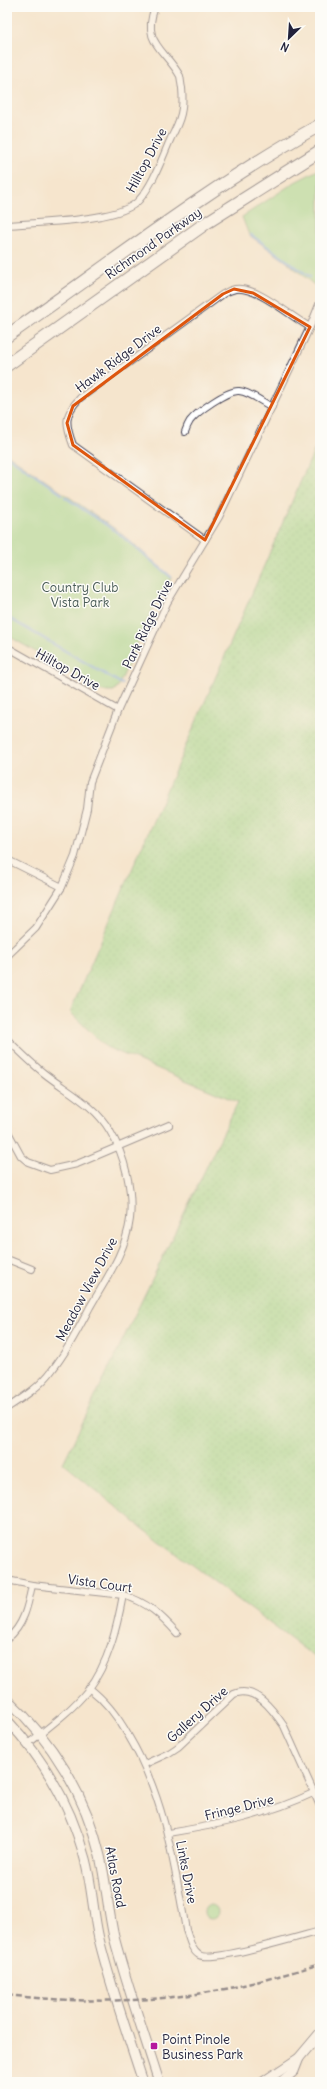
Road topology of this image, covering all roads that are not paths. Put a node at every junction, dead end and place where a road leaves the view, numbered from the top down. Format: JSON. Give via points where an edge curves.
{"nodes":[{"id":1,"x":156,"y":7,"type":"edge"},
{"id":2,"x":320,"y":125,"type":"edge"},
{"id":3,"x":320,"y":151,"type":"edge"},
{"id":4,"x":320,"y":156,"type":"edge"},
{"id":5,"x":302,"y":161,"type":"junction"},
{"id":6,"x":7,"y":225,"type":"edge"},
{"id":7,"x":320,"y":302,"type":"edge"},
{"id":8,"x":310,"y":327,"type":"junction"},
{"id":9,"x":7,"y":336,"type":"edge"},
{"id":10,"x":7,"y":365,"type":"edge"},
{"id":11,"x":272,"y":407,"type":"junction"},
{"id":12,"x":185,"y":432,"type":"dead end"},
{"id":13,"x":205,"y":540,"type":"junction"},
{"id":14,"x":7,"y":647,"type":"edge"},
{"id":15,"x":118,"y":710,"type":"junction"},
{"id":16,"x":12,"y":862,"type":"dead end"},
{"id":17,"x":62,"y":887,"type":"junction"},
{"id":18,"x":7,"y":956,"type":"edge"},
{"id":19,"x":7,"y":1039,"type":"edge"},
{"id":20,"x":169,"y":1125,"type":"dead end"},
{"id":21,"x":8,"y":1132,"type":"dead end"},
{"id":22,"x":118,"y":1147,"type":"junction"},
{"id":23,"x":7,"y":1259,"type":"edge"},
{"id":24,"x":32,"y":1269,"type":"dead end"},
{"id":25,"x":7,"y":1408,"type":"edge"},
{"id":26,"x":7,"y":1580,"type":"edge"},
{"id":27,"x":32,"y":1585,"type":"junction"},
{"id":28,"x":123,"y":1595,"type":"junction"},
{"id":29,"x":177,"y":1633,"type":"dead end"},
{"id":30,"x":7,"y":1639,"type":"edge"},
{"id":31,"x":89,"y":1688,"type":"junction"},
{"id":32,"x":7,"y":1699,"type":"edge"},
{"id":33,"x":7,"y":1720,"type":"edge"},
{"id":34,"x":41,"y":1734,"type":"junction"},
{"id":35,"x":28,"y":1743,"type":"junction"},
{"id":36,"x":145,"y":1764,"type":"junction"},
{"id":37,"x":313,"y":1793,"type":"junction"},
{"id":38,"x":320,"y":1806,"type":"edge"},
{"id":39,"x":168,"y":1833,"type":"junction"},
{"id":40,"x":320,"y":1931,"type":"edge"},
{"id":41,"x":320,"y":2033,"type":"edge"},
{"id":42,"x":298,"y":2058,"type":"junction"},
{"id":43,"x":143,"y":2082,"type":"edge"},
{"id":44,"x":159,"y":2082,"type":"edge"},
{"id":45,"x":262,"y":2082,"type":"edge"},
{"id":46,"x":281,"y":2082,"type":"edge"}],
"edges":[{"from":1,"to":6,"type":"street","name":"Hilltop Drive","via":[[150,29],[158,48],[180,77],[184,106],[177,126],[139,201],[126,209],[102,217]]},
{"from":2,"to":9,"type":"highway","name":"Richmond Parkway","via":[[192,206]]},
{"from":3,"to":5,"type":"highway","name":"Richmond Parkway"},
{"from":4,"to":5,"type":"highway"},
{"from":5,"to":10,"type":"highway","name":"Richmond Parkway","via":[[206,223]]},
{"from":7,"to":8,"type":"street","name":"Park Ridge Drive"},
{"from":8,"to":11,"type":"street","name":"Park Ridge Drive"},
{"from":8,"to":13,"type":"street","name":"Hawk Ridge Drive","via":[[265,298],[243,289],[234,289],[223,294],[80,398],[68,414],[67,423],[73,445]]},
{"from":11,"to":12,"type":"street","via":[[249,394],[231,391],[190,421]]},
{"from":11,"to":13,"type":"street","name":"Park Ridge Drive","via":[[219,517]]},
{"from":13,"to":15,"type":"street","name":"Park Ridge Drive","via":[[167,603]]},
{"from":14,"to":15,"type":"street","name":"Hilltop Drive"},
{"from":15,"to":17,"type":"street","name":"Park Ridge Drive","via":[[90,782],[88,809],[75,856]]},
{"from":16,"to":17,"type":"street"},
{"from":17,"to":18,"type":"street","name":"Park Ridge Drive","via":[[36,928]]},
{"from":19,"to":22,"type":"street","name":"Meadow View Drive","via":[[45,1074],[92,1108],[110,1131]]},
{"from":20,"to":22,"type":"street"},
{"from":21,"to":22,"type":"street","via":[[21,1156],[28,1162],[50,1170],[77,1164]]},
{"from":22,"to":25,"type":"street","name":"Meadow View Drive","via":[[127,1172],[131,1203],[130,1220],[120,1252],[53,1370],[30,1394]]},
{"from":23,"to":24,"type":"street"},
{"from":26,"to":27,"type":"street","name":"Vista Court"},
{"from":27,"to":28,"type":"street","name":"Vista Court"},
{"from":27,"to":30,"type":"street","via":[[25,1615],[18,1628]]},
{"from":28,"to":29,"type":"street","name":"Vista Court","via":[[148,1604]]},
{"from":28,"to":31,"type":"street","via":[[112,1642]]},
{"from":31,"to":34,"type":"street","via":[[64,1716]]},
{"from":31,"to":36,"type":"street","name":"Links Drive","via":[[114,1713]]},
{"from":32,"to":34,"type":"street","name":"Atlas Road"},
{"from":33,"to":35,"type":"street","name":"Atlas Road"},
{"from":34,"to":35,"type":"street"},
{"from":34,"to":44,"type":"street","name":"Atlas Road","via":[[75,1788],[90,1824],[100,1856],[117,1948]]},
{"from":35,"to":43,"type":"street","name":"Atlas Road","via":[[61,1795],[76,1829],[85,1859],[109,1978]]},
{"from":36,"to":37,"type":"street","name":"Gallery Drive","via":[[174,1750],[234,1694],[244,1691],[257,1696],[280,1720]]},
{"from":36,"to":39,"type":"street","name":"Links Drive"},
{"from":37,"to":38,"type":"street","name":"Gallery Drive"},
{"from":37,"to":39,"type":"street","name":"Fringe Drive","via":[[274,1810],[208,1827]]},
{"from":39,"to":40,"type":"street","name":"Links Drive","via":[[186,1930],[191,1944],[199,1954],[212,1956],[254,1949]]},
{"from":41,"to":42,"type":"street"},
{"from":42,"to":45,"type":"street"},
{"from":42,"to":46,"type":"street","via":[[294,2072]]}]}
